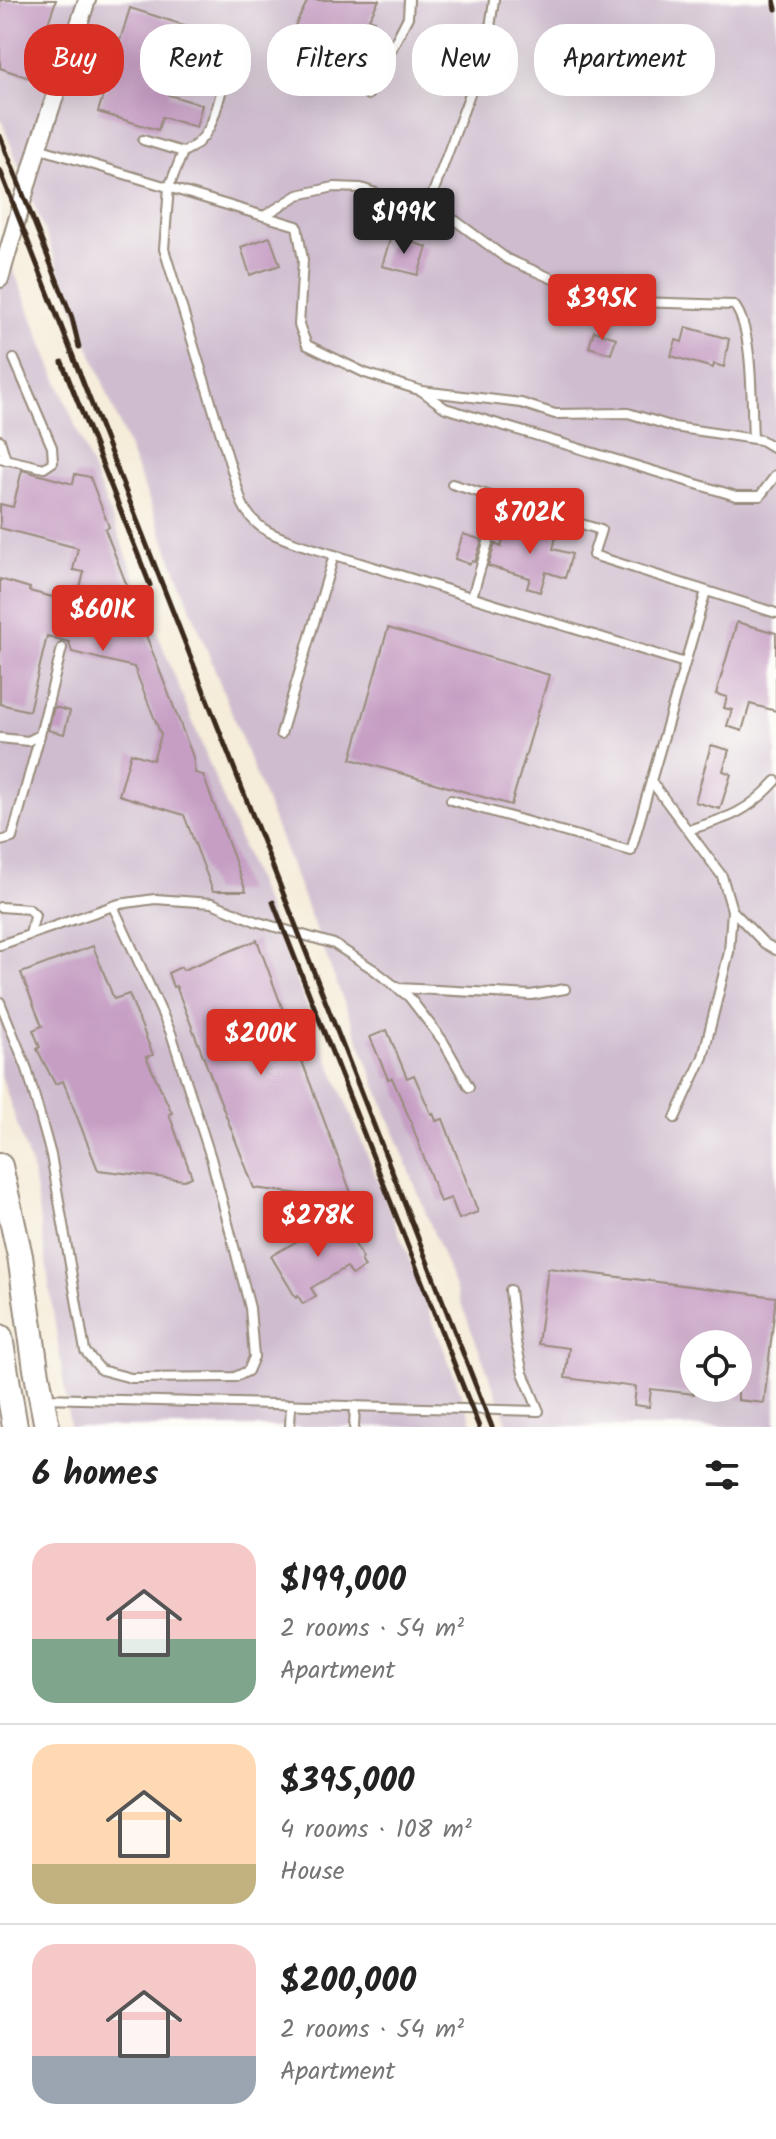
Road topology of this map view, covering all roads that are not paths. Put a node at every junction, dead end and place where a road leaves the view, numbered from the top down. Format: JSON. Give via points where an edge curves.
{"nodes":[{"id":1,"x":87,"y":0,"type":"edge"},
{"id":2,"x":409,"y":0,"type":"edge"},
{"id":3,"x":494,"y":0,"type":"edge"},
{"id":4,"x":396,"y":40,"type":"edge"},
{"id":5,"x":220,"y":96,"type":"edge"},
{"id":6,"x":143,"y":140,"type":"dead end"},
{"id":7,"x":38,"y":147,"type":"junction"},
{"id":8,"x":183,"y":152,"type":"junction"},
{"id":9,"x":169,"y":187,"type":"junction"},
{"id":10,"x":427,"y":209,"type":"junction"},
{"id":11,"x":264,"y":216,"type":"junction"},
{"id":12,"x":0,"y":279,"type":"edge"},
{"id":13,"x":14,"y":359,"type":"dead end"},
{"id":14,"x":422,"y":391,"type":"junction"},
{"id":15,"x":753,"y":438,"type":"junction"},
{"id":16,"x":0,"y":440,"type":"edge"},
{"id":17,"x":776,"y":449,"type":"edge"},
{"id":18,"x":3,"y":459,"type":"edge"},
{"id":19,"x":776,"y":475,"type":"edge"},
{"id":20,"x":452,"y":484,"type":"dead end"},
{"id":21,"x":501,"y":499,"type":"junction"},
{"id":22,"x":334,"y":555,"type":"junction"},
{"id":23,"x":706,"y":591,"type":"junction"},
{"id":24,"x":472,"y":597,"type":"junction"},
{"id":25,"x":776,"y":613,"type":"edge"},
{"id":26,"x":62,"y":648,"type":"dead end"},
{"id":27,"x":685,"y":663,"type":"junction"},
{"id":28,"x":281,"y":734,"type":"dead end"},
{"id":29,"x":40,"y":735,"type":"junction"},
{"id":30,"x":0,"y":738,"type":"edge"},
{"id":31,"x":651,"y":781,"type":"junction"},
{"id":32,"x":776,"y":781,"type":"edge"},
{"id":33,"x":451,"y":800,"type":"dead end"},
{"id":34,"x":688,"y":830,"type":"junction"},
{"id":35,"x":0,"y":841,"type":"edge"},
{"id":36,"x":113,"y":906,"type":"junction"},
{"id":37,"x":0,"y":907,"type":"edge"},
{"id":38,"x":732,"y":910,"type":"junction"},
{"id":39,"x":30,"y":934,"type":"junction"},
{"id":40,"x":0,"y":945,"type":"edge"},
{"id":41,"x":776,"y":950,"type":"edge"},
{"id":42,"x":398,"y":988,"type":"junction"},
{"id":43,"x":565,"y":989,"type":"dead end"},
{"id":44,"x":0,"y":1002,"type":"edge"},
{"id":45,"x":469,"y":1087,"type":"dead end"},
{"id":46,"x":675,"y":1118,"type":"dead end"},
{"id":47,"x":0,"y":1166,"type":"edge"},
{"id":48,"x":510,"y":1290,"type":"dead end"},
{"id":49,"x":0,"y":1337,"type":"edge"},
{"id":50,"x":5,"y":1393,"type":"edge"},
{"id":51,"x":42,"y":1398,"type":"junction"},
{"id":52,"x":291,"y":1404,"type":"junction"},
{"id":53,"x":355,"y":1406,"type":"junction"},
{"id":54,"x":15,"y":1427,"type":"edge"},
{"id":55,"x":47,"y":1427,"type":"edge"},
{"id":56,"x":290,"y":1427,"type":"edge"},
{"id":57,"x":354,"y":1427,"type":"edge"}],
"edges":[{"from":1,"to":7,"type":"street"},
{"from":2,"to":4,"type":"lane","via":[[408,17]]},
{"from":3,"to":10,"type":"lane","via":[[487,48]]},
{"from":5,"to":8,"type":"lane","via":[[211,129]]},
{"from":6,"to":8,"type":"lane"},
{"from":7,"to":9,"type":"lane"},
{"from":7,"to":12,"type":"street"},
{"from":8,"to":9,"type":"lane"},
{"from":9,"to":11,"type":"lane"},
{"from":9,"to":22,"type":"lane","via":[[164,249],[242,503],[258,527]]},
{"from":10,"to":11,"type":"lane","via":[[361,188],[334,187],[298,195]]},
{"from":10,"to":15,"type":"lane","via":[[456,221],[507,259],[604,301],[734,305],[744,326]]},
{"from":11,"to":14,"type":"lane","via":[[297,226],[303,260],[299,325],[307,345],[365,373]]},
{"from":13,"to":18,"type":"lane","via":[[52,447],[53,462],[44,468]]},
{"from":14,"to":15,"type":"lane","via":[[521,403],[555,414],[628,413],[674,427]]},
{"from":14,"to":19,"type":"lane","via":[[445,408],[736,496],[760,496]]},
{"from":15,"to":17,"type":"lane"},
{"from":16,"to":18,"type":"lane"},
{"from":20,"to":21,"type":"lane"},
{"from":21,"to":23,"type":"lane","via":[[601,530],[593,555]]},
{"from":21,"to":24,"type":"lane"},
{"from":22,"to":24,"type":"lane"},
{"from":22,"to":28,"type":"lane"},
{"from":23,"to":25,"type":"lane"},
{"from":23,"to":27,"type":"lane"},
{"from":24,"to":27,"type":"lane"},
{"from":26,"to":29,"type":"lane"},
{"from":27,"to":31,"type":"lane"},
{"from":29,"to":30,"type":"lane","via":[[28,741]]},
{"from":29,"to":35,"type":"lane","via":[[12,838]]},
{"from":31,"to":33,"type":"lane","via":[[631,851]]},
{"from":31,"to":34,"type":"lane"},
{"from":32,"to":34,"type":"lane","via":[[757,802]]},
{"from":34,"to":38,"type":"lane","via":[[722,876]]},
{"from":36,"to":39,"type":"lane"},
{"from":36,"to":42,"type":"lane","via":[[155,899],[212,903],[334,944]]},
{"from":36,"to":44,"type":"lane","via":[[171,1033],[211,1158],[250,1308],[254,1357],[248,1371],[235,1377],[131,1378],[101,1370],[85,1351],[51,1155],[27,1069]]},
{"from":37,"to":39,"type":"lane","via":[[29,909],[35,915]]},
{"from":38,"to":41,"type":"lane"},
{"from":38,"to":46,"type":"lane","via":[[729,952],[703,1057]]},
{"from":39,"to":40,"type":"lane"},
{"from":42,"to":43,"type":"lane","via":[[531,995]]},
{"from":42,"to":45,"type":"lane","via":[[443,1041]]},
{"from":47,"to":51,"type":"main road"},
{"from":48,"to":53,"type":"lane","via":[[523,1373],[539,1411]]},
{"from":49,"to":50,"type":"main road"},
{"from":50,"to":54,"type":"main road"},
{"from":51,"to":52,"type":"lane"},
{"from":51,"to":55,"type":"main road"},
{"from":52,"to":53,"type":"lane"},
{"from":52,"to":56,"type":"lane"},
{"from":53,"to":57,"type":"lane"}]}
